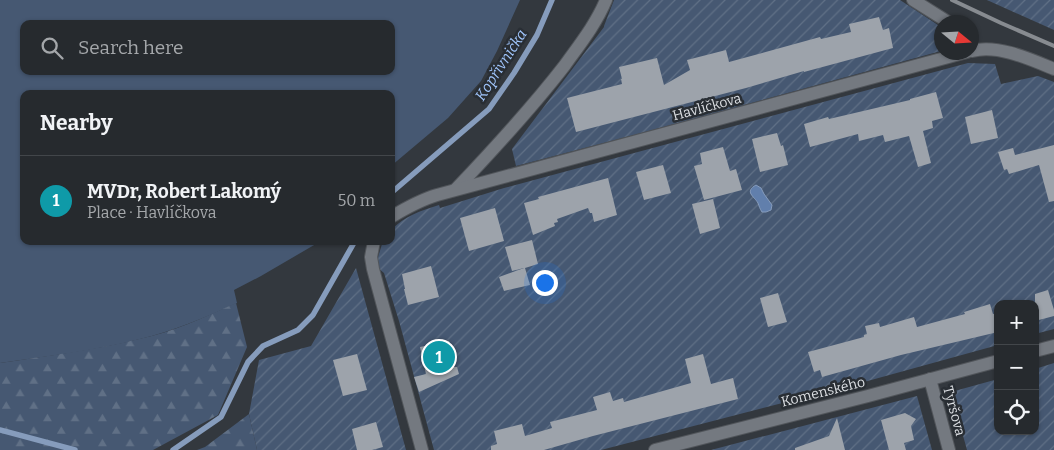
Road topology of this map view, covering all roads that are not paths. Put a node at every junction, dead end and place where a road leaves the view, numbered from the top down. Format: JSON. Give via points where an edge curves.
{"nodes":[{"id":1,"x":606,"y":0,"type":"edge"},
{"id":2,"x":913,"y":0,"type":"edge"},
{"id":3,"x":937,"y":15,"type":"edge"},
{"id":4,"x":979,"y":49,"type":"edge"},
{"id":5,"x":934,"y":58,"type":"edge"},
{"id":6,"x":1054,"y":69,"type":"edge"},
{"id":7,"x":455,"y":190,"type":"junction"},
{"id":8,"x":395,"y":214,"type":"edge"},
{"id":9,"x":373,"y":245,"type":"edge"},
{"id":10,"x":1054,"y":346,"type":"edge"},
{"id":11,"x":1039,"y":350,"type":"edge"},
{"id":12,"x":994,"y":362,"type":"edge"},
{"id":13,"x":930,"y":379,"type":"junction"},
{"id":14,"x":687,"y":446,"type":"edge"},
{"id":15,"x":422,"y":450,"type":"edge"},
{"id":16,"x":655,"y":450,"type":"edge"},
{"id":17,"x":949,"y":450,"type":"edge"}],
"edges":[{"from":1,"to":7,"type":"street","via":[[587,36],[544,92]]},
{"from":2,"to":3,"type":"street"},
{"from":4,"to":6,"type":"street","name":"Havlíčkova","via":[[1024,57]]},
{"from":5,"to":7,"type":"street","name":"Havlíčkova"},
{"from":7,"to":8,"type":"street","name":"Havlíčkova","via":[[424,199]]},
{"from":9,"to":15,"type":"street","via":[[373,269]]},
{"from":10,"to":11,"type":"street"},
{"from":12,"to":13,"type":"street","name":"Komenského"},
{"from":13,"to":14,"type":"street","name":"Komenského"},
{"from":13,"to":17,"type":"street","name":"Tyršova"},
{"from":14,"to":16,"type":"street","name":"Komenského"}]}
